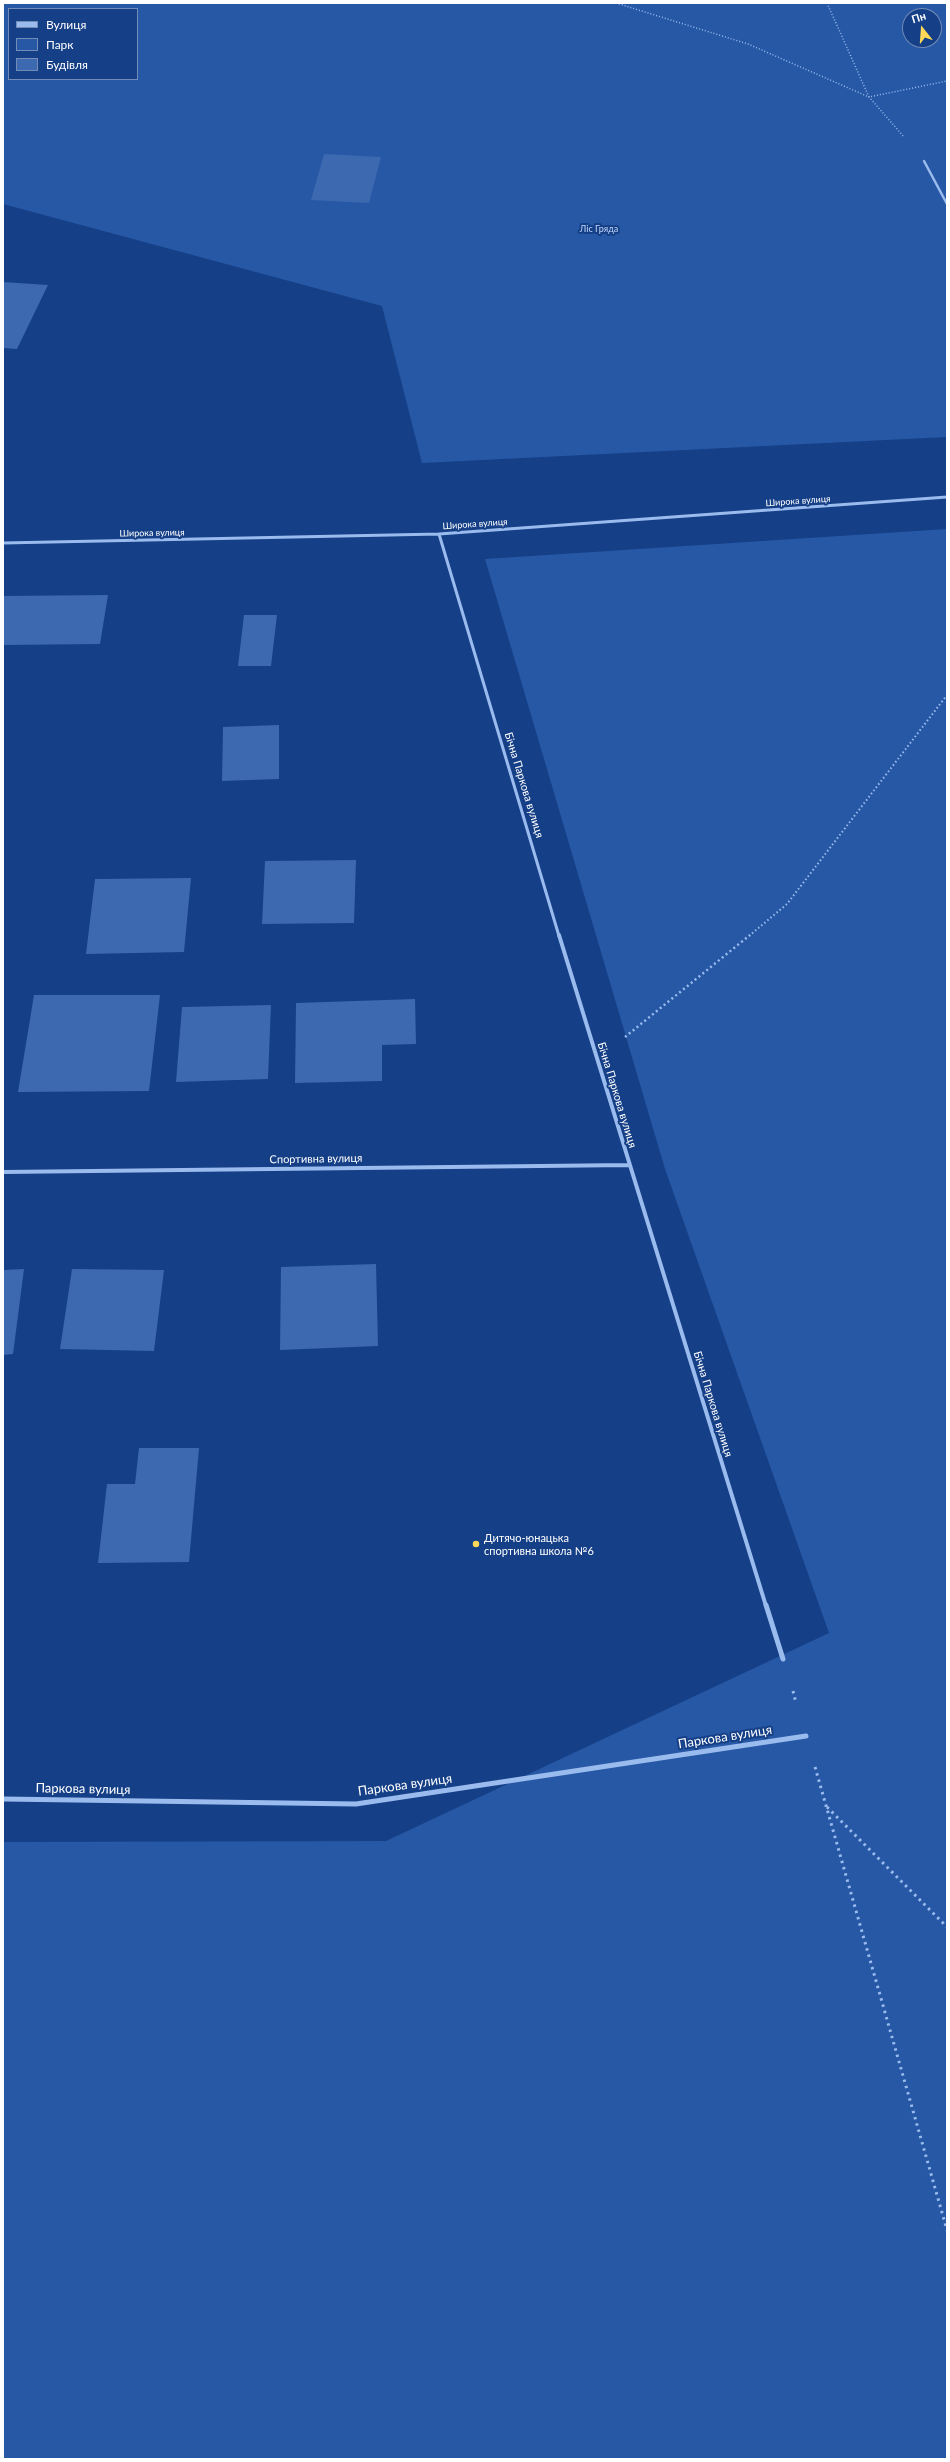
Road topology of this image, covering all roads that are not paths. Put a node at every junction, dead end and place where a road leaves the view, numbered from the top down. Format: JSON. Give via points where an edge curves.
{"nodes":[{"id":1,"x":924,"y":161,"type":"road end"},
{"id":2,"x":947,"y":204,"type":"edge"},
{"id":3,"x":947,"y":497,"type":"edge"},
{"id":4,"x":439,"y":534,"type":"junction"},
{"id":5,"x":3,"y":543,"type":"edge"},
{"id":6,"x":629,"y":1165,"type":"junction"},
{"id":7,"x":3,"y":1172,"type":"edge"},
{"id":8,"x":784,"y":1660,"type":"road end"},
{"id":9,"x":806,"y":1736,"type":"road end"},
{"id":10,"x":3,"y":1799,"type":"edge"}],
"edges":[{"from":1,"to":2,"type":"street"},
{"from":3,"to":4,"type":"street","name":"Широка вулиця"},
{"from":4,"to":5,"type":"street","name":"Широка вулиця"},
{"from":4,"to":6,"type":"street","name":"Бічна Паркова вулиця"},
{"from":6,"to":7,"type":"street","name":"Спортивна вулиця"},
{"from":6,"to":8,"type":"street","name":"Бічна Паркова вулиця"},
{"from":9,"to":10,"type":"street","name":"Паркова вулиця","via":[[356,1804]]}]}
